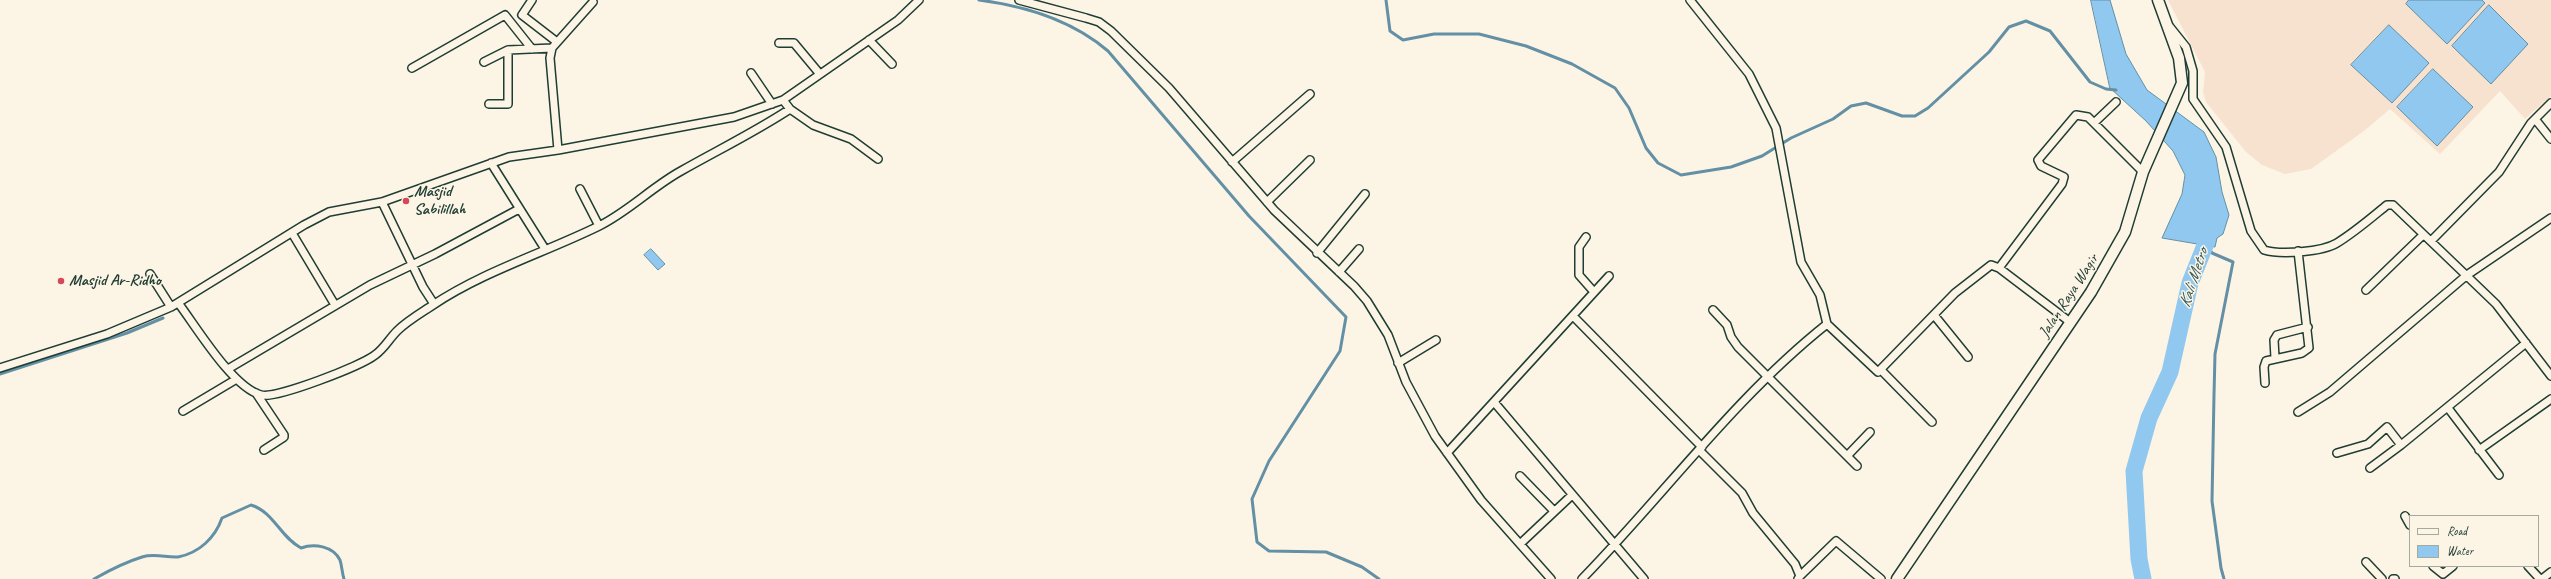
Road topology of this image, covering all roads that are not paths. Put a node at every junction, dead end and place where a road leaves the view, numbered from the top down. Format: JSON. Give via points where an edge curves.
{"nodes":[{"id":1,"x":532,"y":0,"type":"edge"},
{"id":2,"x":919,"y":0,"type":"edge"},
{"id":3,"x":1019,"y":0,"type":"edge"},
{"id":4,"x":1690,"y":0,"type":"edge"},
{"id":5,"x":2158,"y":0,"type":"edge"},
{"id":6,"x":593,"y":2,"type":"dead end"},
{"id":7,"x":2167,"y":24,"type":"junction"},
{"id":8,"x":869,"y":40,"type":"junction"},
{"id":9,"x":779,"y":43,"type":"dead end"},
{"id":10,"x":555,"y":45,"type":"junction"},
{"id":11,"x":532,"y":49,"type":"junction"},
{"id":12,"x":508,"y":50,"type":"junction"},
{"id":13,"x":484,"y":62,"type":"dead end"},
{"id":14,"x":892,"y":64,"type":"dead end"},
{"id":15,"x":412,"y":68,"type":"dead end"},
{"id":16,"x":751,"y":73,"type":"dead end"},
{"id":17,"x":819,"y":73,"type":"junction"},
{"id":18,"x":1310,"y":94,"type":"dead end"},
{"id":19,"x":783,"y":100,"type":"junction"},
{"id":20,"x":2116,"y":102,"type":"dead end"},
{"id":21,"x":2551,"y":103,"type":"edge"},
{"id":22,"x":489,"y":104,"type":"dead end"},
{"id":23,"x":772,"y":104,"type":"junction"},
{"id":24,"x":790,"y":109,"type":"junction"},
{"id":25,"x":2535,"y":119,"type":"junction"},
{"id":26,"x":2094,"y":123,"type":"junction"},
{"id":27,"x":2551,"y":139,"type":"edge"},
{"id":28,"x":558,"y":150,"type":"junction"},
{"id":29,"x":878,"y":159,"type":"dead end"},
{"id":30,"x":1310,"y":160,"type":"dead end"},
{"id":31,"x":1232,"y":162,"type":"junction"},
{"id":32,"x":491,"y":163,"type":"junction"},
{"id":33,"x":2143,"y":172,"type":"junction"},
{"id":34,"x":580,"y":189,"type":"dead end"},
{"id":35,"x":1365,"y":194,"type":"dead end"},
{"id":36,"x":382,"y":202,"type":"junction"},
{"id":37,"x":1267,"y":202,"type":"junction"},
{"id":38,"x":519,"y":209,"type":"junction"},
{"id":39,"x":2551,"y":218,"type":"edge"},
{"id":40,"x":599,"y":226,"type":"junction"},
{"id":41,"x":292,"y":233,"type":"junction"},
{"id":42,"x":2423,"y":235,"type":"junction"},
{"id":43,"x":1586,"y":237,"type":"dead end"},
{"id":44,"x":2430,"y":241,"type":"junction"},
{"id":45,"x":545,"y":249,"type":"junction"},
{"id":46,"x":1359,"y":249,"type":"dead end"},
{"id":47,"x":2298,"y":251,"type":"junction"},
{"id":48,"x":1317,"y":253,"type":"junction"},
{"id":49,"x":412,"y":265,"type":"junction"},
{"id":50,"x":1999,"y":268,"type":"junction"},
{"id":51,"x":1339,"y":272,"type":"junction"},
{"id":52,"x":150,"y":274,"type":"dead end"},
{"id":53,"x":2467,"y":275,"type":"junction"},
{"id":54,"x":1609,"y":276,"type":"dead end"},
{"id":55,"x":2366,"y":290,"type":"dead end"},
{"id":56,"x":1594,"y":292,"type":"junction"},
{"id":57,"x":179,"y":304,"type":"junction"},
{"id":58,"x":434,"y":304,"type":"junction"},
{"id":59,"x":335,"y":305,"type":"junction"},
{"id":60,"x":171,"y":307,"type":"junction"},
{"id":61,"x":1712,"y":310,"type":"dead end"},
{"id":62,"x":1934,"y":315,"type":"junction"},
{"id":63,"x":1573,"y":316,"type":"junction"},
{"id":64,"x":2070,"y":322,"type":"junction"},
{"id":65,"x":1827,"y":324,"type":"junction"},
{"id":66,"x":2308,"y":327,"type":"junction"},
{"id":67,"x":1436,"y":340,"type":"dead end"},
{"id":68,"x":2526,"y":343,"type":"junction"},
{"id":69,"x":1968,"y":357,"type":"dead end"},
{"id":70,"x":2275,"y":358,"type":"junction"},
{"id":71,"x":1398,"y":362,"type":"junction"},
{"id":72,"x":2548,"y":367,"type":"edge"},
{"id":73,"x":0,"y":368,"type":"edge"},
{"id":74,"x":228,"y":369,"type":"junction"},
{"id":75,"x":1881,"y":370,"type":"junction"},
{"id":76,"x":2551,"y":376,"type":"edge"},
{"id":77,"x":1769,"y":377,"type":"junction"},
{"id":78,"x":235,"y":380,"type":"junction"},
{"id":79,"x":2265,"y":384,"type":"dead end"},
{"id":80,"x":256,"y":393,"type":"junction"},
{"id":81,"x":2551,"y":399,"type":"edge"},
{"id":82,"x":1494,"y":402,"type":"junction"},
{"id":83,"x":2448,"y":408,"type":"junction"},
{"id":84,"x":183,"y":411,"type":"dead end"},
{"id":85,"x":2298,"y":412,"type":"dead end"},
{"id":86,"x":1932,"y":422,"type":"dead end"},
{"id":87,"x":1870,"y":432,"type":"dead end"},
{"id":88,"x":2401,"y":445,"type":"junction"},
{"id":89,"x":1701,"y":448,"type":"junction"},
{"id":90,"x":264,"y":450,"type":"dead end"},
{"id":91,"x":2479,"y":450,"type":"junction"},
{"id":92,"x":1447,"y":453,"type":"junction"},
{"id":93,"x":2337,"y":453,"type":"dead end"},
{"id":94,"x":1847,"y":456,"type":"junction"},
{"id":95,"x":1857,"y":466,"type":"dead end"},
{"id":96,"x":2370,"y":468,"type":"dead end"},
{"id":97,"x":2499,"y":475,"type":"dead end"},
{"id":98,"x":1520,"y":476,"type":"dead end"},
{"id":99,"x":1572,"y":495,"type":"junction"},
{"id":100,"x":1554,"y":511,"type":"junction"},
{"id":101,"x":2405,"y":516,"type":"dead end"},
{"id":102,"x":2409,"y":523,"type":"edge"},
{"id":103,"x":1520,"y":544,"type":"junction"},
{"id":104,"x":1614,"y":546,"type":"junction"},
{"id":105,"x":2366,"y":562,"type":"dead end"},
{"id":106,"x":2435,"y":567,"type":"edge"},
{"id":107,"x":2452,"y":567,"type":"edge"},
{"id":108,"x":2529,"y":567,"type":"edge"},
{"id":109,"x":2551,"y":572,"type":"edge"},
{"id":110,"x":1799,"y":577,"type":"edge"},
{"id":111,"x":1551,"y":579,"type":"edge"},
{"id":112,"x":1582,"y":579,"type":"edge"},
{"id":113,"x":1644,"y":579,"type":"edge"},
{"id":114,"x":1881,"y":579,"type":"edge"},
{"id":115,"x":1897,"y":579,"type":"edge"},
{"id":116,"x":2382,"y":579,"type":"edge"},
{"id":117,"x":2541,"y":579,"type":"edge"}],
"edges":[{"from":1,"to":10,"type":"street","via":[[522,15]]},
{"from":2,"to":8,"type":"street","via":[[898,20]]},
{"from":3,"to":31,"type":"street","via":[[1098,22],[1111,31],[1169,88]]},
{"from":4,"to":65,"type":"street","via":[[1749,74],[1776,128],[1801,262],[1818,291]]},
{"from":5,"to":7,"type":"main road","name":"Jalan Raya Wagir"},
{"from":6,"to":10,"type":"street"},
{"from":7,"to":33,"type":"main road","name":"Jalan Raya Wagir","via":[[2182,68],[2182,83]]},
{"from":7,"to":47,"type":"street","via":[[2186,47],[2193,72],[2193,99],[2226,147],[2251,231],[2264,250],[2278,253]]},
{"from":8,"to":14,"type":"street"},
{"from":8,"to":17,"type":"street"},
{"from":9,"to":17,"type":"street","via":[[794,43]]},
{"from":10,"to":11,"type":"street"},
{"from":10,"to":28,"type":"street","via":[[550,58]]},
{"from":11,"to":12,"type":"street"},
{"from":11,"to":15,"type":"street","via":[[505,15]]},
{"from":12,"to":13,"type":"street"},
{"from":12,"to":22,"type":"street","via":[[508,104]]},
{"from":16,"to":23,"type":"street"},
{"from":17,"to":19,"type":"street"},
{"from":18,"to":31,"type":"street"},
{"from":19,"to":23,"type":"street"},
{"from":19,"to":24,"type":"street"},
{"from":20,"to":26,"type":"street"},
{"from":21,"to":25,"type":"street"},
{"from":23,"to":28,"type":"street","via":[[734,117]]},
{"from":24,"to":29,"type":"street","via":[[823,130],[857,142]]},
{"from":24,"to":40,"type":"street","via":[[749,135],[681,171],[626,211]]},
{"from":25,"to":27,"type":"street"},
{"from":25,"to":44,"type":"street","via":[[2499,172]]},
{"from":26,"to":33,"type":"street"},
{"from":26,"to":50,"type":"street","via":[[2083,114],[2076,115],[2040,157],[2038,163],[2064,177],[2064,180]]},
{"from":28,"to":32,"type":"street","via":[[516,155]]},
{"from":30,"to":37,"type":"street"},
{"from":31,"to":37,"type":"street"},
{"from":32,"to":36,"type":"street"},
{"from":32,"to":38,"type":"street"},
{"from":33,"to":64,"type":"main road","name":"Jalan Raya Wagir","via":[[2122,238],[2104,272]]},
{"from":34,"to":40,"type":"street"},
{"from":35,"to":48,"type":"street"},
{"from":36,"to":41,"type":"street","via":[[329,212]]},
{"from":36,"to":49,"type":"street"},
{"from":37,"to":48,"type":"street"},
{"from":38,"to":45,"type":"street"},
{"from":38,"to":49,"type":"street"},
{"from":39,"to":53,"type":"street"},
{"from":40,"to":45,"type":"street"},
{"from":41,"to":57,"type":"street"},
{"from":41,"to":59,"type":"street"},
{"from":42,"to":44,"type":"street"},
{"from":42,"to":47,"type":"street","via":[[2390,204],[2336,244]]},
{"from":42,"to":55,"type":"street"},
{"from":43,"to":56,"type":"street","via":[[1579,247],[1578,275]]},
{"from":44,"to":53,"type":"street"},
{"from":45,"to":58,"type":"street"},
{"from":46,"to":51,"type":"street"},
{"from":47,"to":66,"type":"street"},
{"from":48,"to":51,"type":"street"},
{"from":49,"to":58,"type":"street"},
{"from":49,"to":59,"type":"street"},
{"from":50,"to":62,"type":"street","via":[[1989,266],[1955,293]]},
{"from":50,"to":64,"type":"street"},
{"from":51,"to":71,"type":"street","via":[[1367,301],[1381,322]]},
{"from":52,"to":60,"type":"street"},
{"from":53,"to":68,"type":"street","via":[[2496,304]]},
{"from":53,"to":85,"type":"street","via":[[2330,392]]},
{"from":54,"to":56,"type":"street"},
{"from":56,"to":63,"type":"street"},
{"from":57,"to":60,"type":"street"},
{"from":57,"to":74,"type":"street"},
{"from":58,"to":80,"type":"street","via":[[398,330],[376,355],[363,362],[275,394],[262,396]]},
{"from":59,"to":74,"type":"street"},
{"from":60,"to":73,"type":"street","via":[[107,334]]},
{"from":61,"to":77,"type":"street","via":[[1727,325],[1738,347]]},
{"from":62,"to":69,"type":"street"},
{"from":62,"to":75,"type":"street"},
{"from":63,"to":82,"type":"street"},
{"from":63,"to":89,"type":"street"},
{"from":64,"to":115,"type":"main road","name":"Jalan Raya Wagir"},
{"from":65,"to":75,"type":"street","via":[[1877,372]]},
{"from":65,"to":77,"type":"street","via":[[1799,346]]},
{"from":66,"to":70,"type":"street","via":[[2277,335],[2274,340]]},
{"from":66,"to":70,"type":"street","via":[[2310,344],[2307,351]]},
{"from":67,"to":71,"type":"street"},
{"from":68,"to":72,"type":"street"},
{"from":68,"to":83,"type":"street"},
{"from":70,"to":79,"type":"street","via":[[2265,364]]},
{"from":71,"to":92,"type":"street","via":[[1418,407]]},
{"from":72,"to":76,"type":"street"},
{"from":74,"to":78,"type":"street"},
{"from":75,"to":86,"type":"street"},
{"from":77,"to":89,"type":"street"},
{"from":77,"to":94,"type":"street"},
{"from":78,"to":80,"type":"street"},
{"from":78,"to":84,"type":"street"},
{"from":80,"to":90,"type":"street","via":[[284,435]]},
{"from":81,"to":91,"type":"street"},
{"from":82,"to":92,"type":"street"},
{"from":82,"to":99,"type":"street"},
{"from":83,"to":88,"type":"street"},
{"from":83,"to":91,"type":"street"},
{"from":87,"to":94,"type":"street"},
{"from":88,"to":93,"type":"street","via":[[2387,427],[2368,444]]},
{"from":88,"to":96,"type":"street"},
{"from":89,"to":104,"type":"street"},
{"from":89,"to":110,"type":"street","via":[[1742,493],[1753,513],[1795,564]]},
{"from":91,"to":97,"type":"street"},
{"from":92,"to":103,"type":"street","via":[[1481,500]]},
{"from":94,"to":95,"type":"street"},
{"from":98,"to":100,"type":"street"},
{"from":99,"to":100,"type":"street"},
{"from":99,"to":104,"type":"street"},
{"from":100,"to":103,"type":"street"},
{"from":101,"to":102,"type":"street"},
{"from":103,"to":111,"type":"street"},
{"from":104,"to":112,"type":"street"},
{"from":104,"to":113,"type":"street"},
{"from":105,"to":116,"type":"street"},
{"from":106,"to":107,"type":"street","via":[[2443,574]]},
{"from":108,"to":117,"type":"street"},
{"from":109,"to":117,"type":"street"},
{"from":110,"to":114,"type":"street","via":[[1836,541]]}]}
